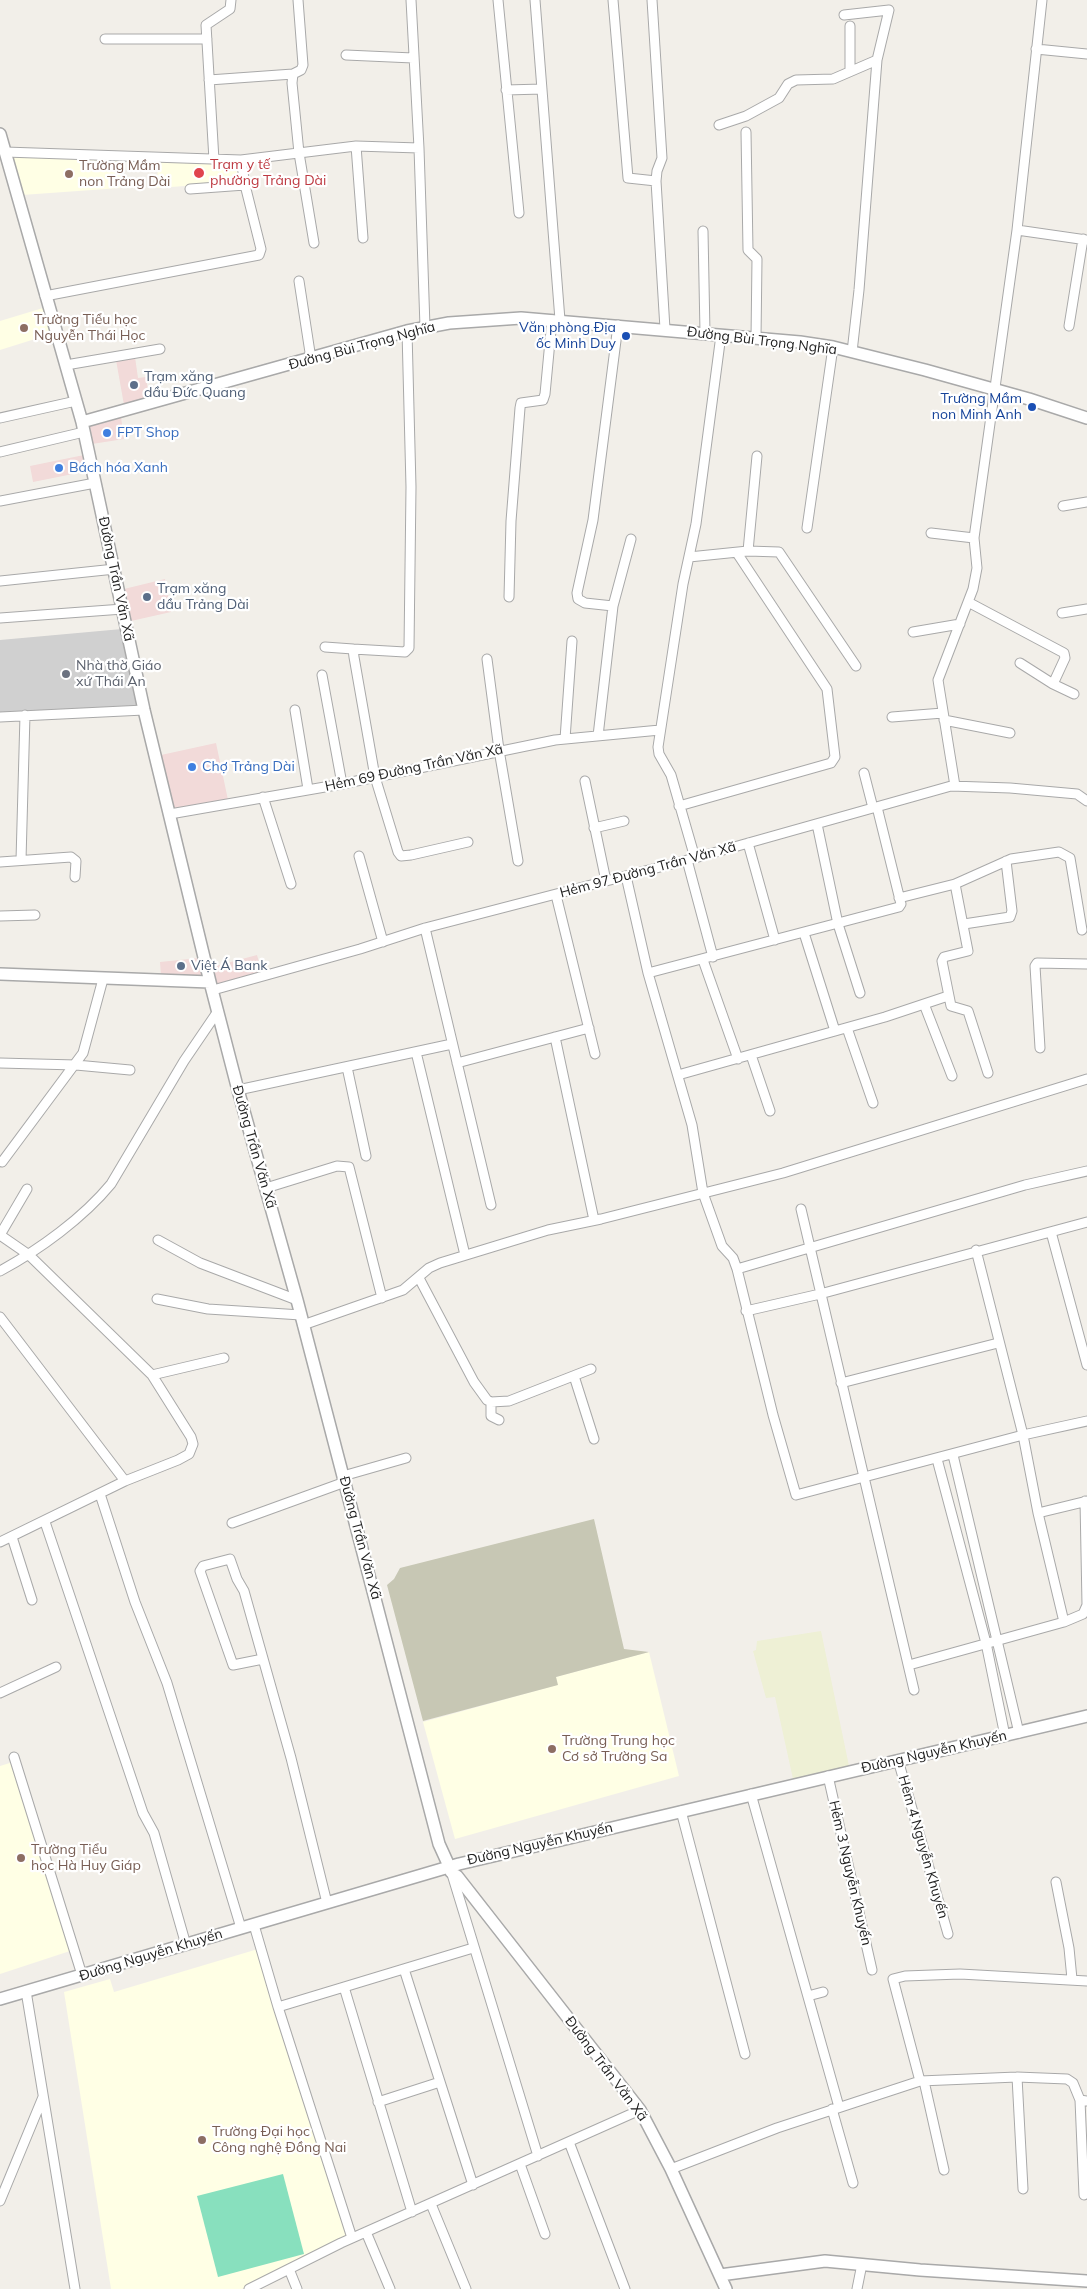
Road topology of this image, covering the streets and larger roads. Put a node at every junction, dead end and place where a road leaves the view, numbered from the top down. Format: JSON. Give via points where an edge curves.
{"nodes":[{"id":1,"x":232,"y":0,"type":"edge"},
{"id":2,"x":298,"y":0,"type":"edge"},
{"id":3,"x":411,"y":0,"type":"edge"},
{"id":4,"x":498,"y":0,"type":"edge"},
{"id":5,"x":535,"y":0,"type":"edge"},
{"id":6,"x":613,"y":0,"type":"edge"},
{"id":7,"x":652,"y":0,"type":"edge"},
{"id":8,"x":1042,"y":0,"type":"edge"},
{"id":9,"x":844,"y":15,"type":"dead end"},
{"id":10,"x":850,"y":26,"type":"dead end"},
{"id":11,"x":105,"y":39,"type":"dead end"},
{"id":12,"x":207,"y":39,"type":"junction"},
{"id":13,"x":1036,"y":49,"type":"junction"},
{"id":14,"x":346,"y":54,"type":"dead end"},
{"id":15,"x":1087,"y":54,"type":"edge"},
{"id":16,"x":413,"y":58,"type":"junction"},
{"id":17,"x":877,"y":60,"type":"junction"},
{"id":18,"x":850,"y":70,"type":"junction"},
{"id":19,"x":293,"y":74,"type":"junction"},
{"id":20,"x":210,"y":80,"type":"junction"},
{"id":21,"x":542,"y":89,"type":"junction"},
{"id":22,"x":506,"y":90,"type":"junction"},
{"id":23,"x":720,"y":126,"type":"dead end"},
{"id":24,"x":746,"y":132,"type":"dead end"},
{"id":25,"x":0,"y":134,"type":"edge"},
{"id":26,"x":356,"y":146,"type":"junction"},
{"id":27,"x":419,"y":148,"type":"junction"},
{"id":28,"x":5,"y":152,"type":"junction"},
{"id":29,"x":299,"y":154,"type":"junction"},
{"id":30,"x":214,"y":160,"type":"junction"},
{"id":31,"x":241,"y":160,"type":"junction"},
{"id":32,"x":4,"y":168,"type":"edge"},
{"id":33,"x":656,"y":181,"type":"junction"},
{"id":34,"x":245,"y":185,"type":"junction"},
{"id":35,"x":190,"y":189,"type":"dead end"},
{"id":36,"x":519,"y":213,"type":"dead end"},
{"id":37,"x":1017,"y":230,"type":"junction"},
{"id":38,"x":703,"y":231,"type":"dead end"},
{"id":39,"x":363,"y":238,"type":"dead end"},
{"id":40,"x":1085,"y":240,"type":"edge"},
{"id":41,"x":314,"y":243,"type":"dead end"},
{"id":42,"x":299,"y":281,"type":"dead end"},
{"id":43,"x":45,"y":296,"type":"junction"},
{"id":44,"x":556,"y":320,"type":"junction"},
{"id":45,"x":618,"y":325,"type":"junction"},
{"id":46,"x":1069,"y":326,"type":"dead end"},
{"id":47,"x":425,"y":327,"type":"junction"},
{"id":48,"x":665,"y":329,"type":"junction"},
{"id":49,"x":407,"y":331,"type":"junction"},
{"id":50,"x":705,"y":334,"type":"junction"},
{"id":51,"x":721,"y":335,"type":"junction"},
{"id":52,"x":756,"y":338,"type":"junction"},
{"id":53,"x":833,"y":347,"type":"junction"},
{"id":54,"x":160,"y":349,"type":"dead end"},
{"id":55,"x":852,"y":352,"type":"junction"},
{"id":56,"x":311,"y":359,"type":"junction"},
{"id":57,"x":66,"y":365,"type":"junction"},
{"id":58,"x":995,"y":390,"type":"junction"},
{"id":59,"x":76,"y":401,"type":"junction"},
{"id":60,"x":0,"y":418,"type":"edge"},
{"id":61,"x":1087,"y":418,"type":"edge"},
{"id":62,"x":83,"y":427,"type":"junction"},
{"id":63,"x":0,"y":452,"type":"edge"},
{"id":64,"x":756,"y":456,"type":"dead end"},
{"id":65,"x":96,"y":482,"type":"junction"},
{"id":66,"x":0,"y":501,"type":"edge"},
{"id":67,"x":1087,"y":502,"type":"edge"},
{"id":68,"x":1063,"y":506,"type":"dead end"},
{"id":69,"x":807,"y":528,"type":"dead end"},
{"id":70,"x":931,"y":533,"type":"dead end"},
{"id":71,"x":974,"y":538,"type":"junction"},
{"id":72,"x":631,"y":539,"type":"dead end"},
{"id":73,"x":748,"y":551,"type":"junction"},
{"id":74,"x":737,"y":553,"type":"junction"},
{"id":75,"x":689,"y":557,"type":"junction"},
{"id":76,"x":115,"y":569,"type":"junction"},
{"id":77,"x":0,"y":581,"type":"edge"},
{"id":78,"x":509,"y":597,"type":"dead end"},
{"id":79,"x":968,"y":602,"type":"junction"},
{"id":80,"x":613,"y":606,"type":"junction"},
{"id":81,"x":123,"y":609,"type":"junction"},
{"id":82,"x":1087,"y":610,"type":"edge"},
{"id":83,"x":1062,"y":613,"type":"dead end"},
{"id":84,"x":0,"y":618,"type":"edge"},
{"id":85,"x":960,"y":624,"type":"junction"},
{"id":86,"x":913,"y":632,"type":"dead end"},
{"id":87,"x":572,"y":641,"type":"dead end"},
{"id":88,"x":325,"y":647,"type":"dead end"},
{"id":89,"x":353,"y":649,"type":"junction"},
{"id":90,"x":487,"y":660,"type":"dead end"},
{"id":91,"x":1020,"y":662,"type":"dead end"},
{"id":92,"x":856,"y":666,"type":"dead end"},
{"id":93,"x":322,"y":675,"type":"dead end"},
{"id":94,"x":1053,"y":684,"type":"junction"},
{"id":95,"x":1074,"y":694,"type":"dead end"},
{"id":96,"x":144,"y":710,"type":"junction"},
{"id":97,"x":295,"y":710,"type":"dead end"},
{"id":98,"x":25,"y":715,"type":"junction"},
{"id":99,"x":892,"y":716,"type":"dead end"},
{"id":100,"x":943,"y":716,"type":"junction"},
{"id":101,"x":0,"y":717,"type":"edge"},
{"id":102,"x":660,"y":730,"type":"junction"},
{"id":103,"x":1010,"y":733,"type":"dead end"},
{"id":104,"x":598,"y":736,"type":"junction"},
{"id":105,"x":565,"y":739,"type":"junction"},
{"id":106,"x":499,"y":750,"type":"junction"},
{"id":107,"x":864,"y":773,"type":"dead end"},
{"id":108,"x":375,"y":777,"type":"junction"},
{"id":109,"x":585,"y":781,"type":"dead end"},
{"id":110,"x":342,"y":784,"type":"junction"},
{"id":111,"x":955,"y":786,"type":"junction"},
{"id":112,"x":308,"y":790,"type":"junction"},
{"id":113,"x":263,"y":797,"type":"junction"},
{"id":114,"x":1087,"y":801,"type":"edge"},
{"id":115,"x":679,"y":806,"type":"junction"},
{"id":116,"x":875,"y":807,"type":"junction"},
{"id":117,"x":170,"y":814,"type":"junction"},
{"id":118,"x":624,"y":821,"type":"dead end"},
{"id":119,"x":817,"y":824,"type":"junction"},
{"id":120,"x":594,"y":828,"type":"junction"},
{"id":121,"x":468,"y":842,"type":"dead end"},
{"id":122,"x":748,"y":842,"type":"junction"},
{"id":123,"x":359,"y":856,"type":"dead end"},
{"id":124,"x":691,"y":859,"type":"junction"},
{"id":125,"x":21,"y":860,"type":"junction"},
{"id":126,"x":518,"y":861,"type":"dead end"},
{"id":127,"x":1006,"y":861,"type":"junction"},
{"id":128,"x":0,"y":862,"type":"edge"},
{"id":129,"x":626,"y":876,"type":"junction"},
{"id":130,"x":75,"y":877,"type":"dead end"},
{"id":131,"x":606,"y":881,"type":"junction"},
{"id":132,"x":291,"y":884,"type":"dead end"},
{"id":133,"x":955,"y":884,"type":"junction"},
{"id":134,"x":556,"y":895,"type":"junction"},
{"id":135,"x":899,"y":898,"type":"junction"},
{"id":136,"x":35,"y":915,"type":"dead end"},
{"id":137,"x":0,"y":916,"type":"edge"},
{"id":138,"x":838,"y":924,"type":"junction"},
{"id":139,"x":964,"y":924,"type":"junction"},
{"id":140,"x":425,"y":928,"type":"junction"},
{"id":141,"x":1082,"y":930,"type":"dead end"},
{"id":142,"x":804,"y":933,"type":"junction"},
{"id":143,"x":775,"y":940,"type":"junction"},
{"id":144,"x":383,"y":942,"type":"junction"},
{"id":145,"x":713,"y":957,"type":"junction"},
{"id":146,"x":703,"y":960,"type":"junction"},
{"id":147,"x":1087,"y":964,"type":"edge"},
{"id":148,"x":648,"y":973,"type":"junction"},
{"id":149,"x":0,"y":974,"type":"edge"},
{"id":150,"x":103,"y":979,"type":"junction"},
{"id":151,"x":211,"y":986,"type":"junction"},
{"id":152,"x":860,"y":993,"type":"dead end"},
{"id":153,"x":948,"y":996,"type":"junction"},
{"id":154,"x":924,"y":1004,"type":"junction"},
{"id":155,"x":218,"y":1011,"type":"junction"},
{"id":156,"x":589,"y":1028,"type":"junction"},
{"id":157,"x":848,"y":1028,"type":"junction"},
{"id":158,"x":835,"y":1031,"type":"junction"},
{"id":159,"x":555,"y":1037,"type":"junction"},
{"id":160,"x":452,"y":1044,"type":"junction"},
{"id":161,"x":1040,"y":1048,"type":"dead end"},
{"id":162,"x":416,"y":1052,"type":"junction"},
{"id":163,"x":595,"y":1054,"type":"dead end"},
{"id":164,"x":750,"y":1055,"type":"junction"},
{"id":165,"x":738,"y":1059,"type":"junction"},
{"id":166,"x":0,"y":1063,"type":"edge"},
{"id":167,"x":457,"y":1063,"type":"junction"},
{"id":168,"x":76,"y":1065,"type":"junction"},
{"id":169,"x":347,"y":1067,"type":"junction"},
{"id":170,"x":130,"y":1070,"type":"dead end"},
{"id":171,"x":988,"y":1073,"type":"dead end"},
{"id":172,"x":678,"y":1075,"type":"junction"},
{"id":173,"x":952,"y":1076,"type":"dead end"},
{"id":174,"x":1087,"y":1079,"type":"edge"},
{"id":175,"x":238,"y":1090,"type":"junction"},
{"id":176,"x":873,"y":1103,"type":"dead end"},
{"id":177,"x":770,"y":1111,"type":"dead end"},
{"id":178,"x":366,"y":1156,"type":"dead end"},
{"id":179,"x":2,"y":1162,"type":"dead end"},
{"id":180,"x":1087,"y":1171,"type":"edge"},
{"id":181,"x":266,"y":1188,"type":"junction"},
{"id":182,"x":27,"y":1190,"type":"dead end"},
{"id":183,"x":703,"y":1193,"type":"junction"},
{"id":184,"x":491,"y":1205,"type":"dead end"},
{"id":185,"x":801,"y":1209,"type":"dead end"},
{"id":186,"x":594,"y":1220,"type":"junction"},
{"id":187,"x":1087,"y":1222,"type":"edge"},
{"id":188,"x":1051,"y":1232,"type":"junction"},
{"id":189,"x":0,"y":1235,"type":"edge"},
{"id":190,"x":158,"y":1240,"type":"dead end"},
{"id":191,"x":809,"y":1248,"type":"junction"},
{"id":192,"x":976,"y":1250,"type":"junction"},
{"id":193,"x":29,"y":1255,"type":"junction"},
{"id":194,"x":465,"y":1255,"type":"junction"},
{"id":195,"x":737,"y":1269,"type":"junction"},
{"id":196,"x":0,"y":1271,"type":"edge"},
{"id":197,"x":419,"y":1278,"type":"junction"},
{"id":198,"x":820,"y":1294,"type":"junction"},
{"id":199,"x":382,"y":1298,"type":"junction"},
{"id":200,"x":157,"y":1299,"type":"dead end"},
{"id":201,"x":297,"y":1300,"type":"junction"},
{"id":202,"x":746,"y":1311,"type":"junction"},
{"id":203,"x":0,"y":1317,"type":"edge"},
{"id":204,"x":302,"y":1320,"type":"junction"},
{"id":205,"x":998,"y":1343,"type":"junction"},
{"id":206,"x":224,"y":1358,"type":"dead end"},
{"id":207,"x":1087,"y":1365,"type":"edge"},
{"id":208,"x":591,"y":1369,"type":"dead end"},
{"id":209,"x":152,"y":1376,"type":"junction"},
{"id":210,"x":574,"y":1376,"type":"junction"},
{"id":211,"x":841,"y":1384,"type":"junction"},
{"id":212,"x":491,"y":1402,"type":"junction"},
{"id":213,"x":491,"y":1418,"type":"dead end"},
{"id":214,"x":1087,"y":1420,"type":"edge"},
{"id":215,"x":1023,"y":1435,"type":"junction"},
{"id":216,"x":594,"y":1439,"type":"dead end"},
{"id":217,"x":953,"y":1455,"type":"junction"},
{"id":218,"x":406,"y":1458,"type":"dead end"},
{"id":219,"x":937,"y":1459,"type":"junction"},
{"id":220,"x":864,"y":1478,"type":"junction"},
{"id":221,"x":344,"y":1479,"type":"junction"},
{"id":222,"x":125,"y":1481,"type":"junction"},
{"id":223,"x":100,"y":1494,"type":"junction"},
{"id":224,"x":1086,"y":1501,"type":"edge"},
{"id":225,"x":1038,"y":1513,"type":"junction"},
{"id":226,"x":45,"y":1522,"type":"junction"},
{"id":227,"x":232,"y":1523,"type":"dead end"},
{"id":228,"x":12,"y":1537,"type":"junction"},
{"id":229,"x":0,"y":1542,"type":"edge"},
{"id":230,"x":32,"y":1600,"type":"dead end"},
{"id":231,"x":1064,"y":1622,"type":"junction"},
{"id":232,"x":998,"y":1640,"type":"junction"},
{"id":233,"x":986,"y":1643,"type":"junction"},
{"id":234,"x":263,"y":1659,"type":"junction"},
{"id":235,"x":908,"y":1666,"type":"junction"},
{"id":236,"x":56,"y":1667,"type":"dead end"},
{"id":237,"x":914,"y":1690,"type":"dead end"},
{"id":238,"x":0,"y":1693,"type":"edge"},
{"id":239,"x":1087,"y":1716,"type":"edge"},
{"id":240,"x":1019,"y":1733,"type":"junction"},
{"id":241,"x":1005,"y":1736,"type":"junction"},
{"id":242,"x":14,"y":1757,"type":"dead end"},
{"id":243,"x":898,"y":1760,"type":"junction"},
{"id":244,"x":828,"y":1776,"type":"junction"},
{"id":245,"x":752,"y":1794,"type":"junction"},
{"id":246,"x":681,"y":1811,"type":"junction"},
{"id":247,"x":450,"y":1869,"type":"junction"},
{"id":248,"x":1056,"y":1882,"type":"dead end"},
{"id":249,"x":327,"y":1903,"type":"junction"},
{"id":250,"x":254,"y":1925,"type":"junction"},
{"id":251,"x":242,"y":1928,"type":"junction"},
{"id":252,"x":948,"y":1934,"type":"dead end"},
{"id":253,"x":186,"y":1945,"type":"junction"},
{"id":254,"x":473,"y":1948,"type":"junction"},
{"id":255,"x":404,"y":1969,"type":"junction"},
{"id":256,"x":872,"y":1970,"type":"dead end"},
{"id":257,"x":82,"y":1976,"type":"junction"},
{"id":258,"x":1072,"y":1980,"type":"junction"},
{"id":259,"x":1087,"y":1981,"type":"edge"},
{"id":260,"x":344,"y":1987,"type":"junction"},
{"id":261,"x":26,"y":1991,"type":"junction"},
{"id":262,"x":823,"y":1992,"type":"dead end"},
{"id":263,"x":808,"y":1996,"type":"junction"},
{"id":264,"x":0,"y":1999,"type":"edge"},
{"id":265,"x":278,"y":2007,"type":"junction"},
{"id":266,"x":745,"y":2054,"type":"dead end"},
{"id":267,"x":1017,"y":2077,"type":"junction"},
{"id":268,"x":922,"y":2081,"type":"junction"},
{"id":269,"x":440,"y":2082,"type":"junction"},
{"id":270,"x":43,"y":2097,"type":"junction"},
{"id":271,"x":1084,"y":2101,"type":"edge"},
{"id":272,"x":378,"y":2102,"type":"junction"},
{"id":273,"x":835,"y":2108,"type":"junction"},
{"id":274,"x":640,"y":2110,"type":"junction"},
{"id":275,"x":569,"y":2142,"type":"junction"},
{"id":276,"x":538,"y":2156,"type":"junction"},
{"id":277,"x":520,"y":2164,"type":"junction"},
{"id":278,"x":671,"y":2169,"type":"junction"},
{"id":279,"x":944,"y":2170,"type":"dead end"},
{"id":280,"x":853,"y":2182,"type":"dead end"},
{"id":281,"x":473,"y":2185,"type":"junction"},
{"id":282,"x":1023,"y":2189,"type":"dead end"},
{"id":283,"x":1084,"y":2195,"type":"dead end"},
{"id":284,"x":0,"y":2201,"type":"edge"},
{"id":285,"x":431,"y":2204,"type":"junction"},
{"id":286,"x":412,"y":2212,"type":"junction"},
{"id":287,"x":366,"y":2232,"type":"junction"},
{"id":288,"x":544,"y":2234,"type":"dead end"},
{"id":289,"x":352,"y":2238,"type":"junction"},
{"id":290,"x":862,"y":2264,"type":"junction"},
{"id":291,"x":289,"y":2269,"type":"junction"},
{"id":292,"x":720,"y":2275,"type":"junction"},
{"id":293,"x":1087,"y":2281,"type":"edge"},
{"id":294,"x":75,"y":2289,"type":"edge"},
{"id":295,"x":249,"y":2289,"type":"edge"},
{"id":296,"x":297,"y":2289,"type":"edge"},
{"id":297,"x":390,"y":2289,"type":"edge"},
{"id":298,"x":466,"y":2289,"type":"edge"},
{"id":299,"x":625,"y":2289,"type":"edge"},
{"id":300,"x":726,"y":2289,"type":"edge"},
{"id":301,"x":857,"y":2289,"type":"edge"}],
"edges":[{"from":1,"to":12,"type":"street","via":[[230,9],[206,25]]},
{"from":2,"to":19,"type":"street","via":[[303,65]]},
{"from":3,"to":16,"type":"street"},
{"from":4,"to":22,"type":"street"},
{"from":5,"to":21,"type":"street"},
{"from":6,"to":33,"type":"street","via":[[628,178]]},
{"from":7,"to":33,"type":"street","via":[[662,158],[656,170]]},
{"from":8,"to":13,"type":"street"},
{"from":9,"to":17,"type":"street","via":[[889,10]]},
{"from":10,"to":18,"type":"street"},
{"from":11,"to":12,"type":"street"},
{"from":12,"to":20,"type":"street"},
{"from":13,"to":15,"type":"street"},
{"from":13,"to":37,"type":"street"},
{"from":14,"to":16,"type":"street"},
{"from":16,"to":27,"type":"street"},
{"from":17,"to":18,"type":"street"},
{"from":17,"to":55,"type":"street"},
{"from":18,"to":23,"type":"street","via":[[833,79],[796,80],[788,84],[779,98]]},
{"from":19,"to":20,"type":"street"},
{"from":19,"to":29,"type":"street"},
{"from":20,"to":30,"type":"street"},
{"from":21,"to":22,"type":"street"},
{"from":21,"to":44,"type":"street"},
{"from":22,"to":36,"type":"street"},
{"from":24,"to":52,"type":"street","via":[[748,250],[757,259]]},
{"from":25,"to":28,"type":"street"},
{"from":26,"to":27,"type":"street"},
{"from":26,"to":29,"type":"street"},
{"from":26,"to":39,"type":"street"},
{"from":27,"to":47,"type":"street"},
{"from":28,"to":30,"type":"street"},
{"from":28,"to":32,"type":"street"},
{"from":29,"to":31,"type":"street"},
{"from":29,"to":41,"type":"street"},
{"from":30,"to":31,"type":"street"},
{"from":31,"to":34,"type":"street"},
{"from":32,"to":43,"type":"street"},
{"from":33,"to":48,"type":"street"},
{"from":34,"to":35,"type":"street"},
{"from":34,"to":43,"type":"street","via":[[261,249],[259,255]]},
{"from":37,"to":40,"type":"street"},
{"from":37,"to":58,"type":"street"},
{"from":38,"to":50,"type":"street"},
{"from":40,"to":46,"type":"street"},
{"from":42,"to":56,"type":"street"},
{"from":43,"to":57,"type":"street"},
{"from":44,"to":45,"type":"street","name":"Đường Bùi Trọng Nghĩa"},
{"from":44,"to":47,"type":"street","name":"Đường Bùi Trọng Nghĩa","via":[[486,320]]},
{"from":44,"to":78,"type":"street","via":[[543,400],[521,403],[520,408]]},
{"from":45,"to":48,"type":"street","name":"Đường Bùi Trọng Nghĩa"},
{"from":45,"to":80,"type":"street","via":[[593,520],[577,593],[578,599],[585,603]]},
{"from":47,"to":49,"type":"street","name":"Đường Bùi Trọng Nghĩa"},
{"from":48,"to":50,"type":"street","name":"Đường Bùi Trọng Nghĩa"},
{"from":49,"to":56,"type":"street","name":"Đường Bùi Trọng Nghĩa"},
{"from":49,"to":89,"type":"street","via":[[411,487],[409,648],[405,652]]},
{"from":50,"to":51,"type":"street","name":"Đường Bùi Trọng Nghĩa"},
{"from":51,"to":52,"type":"street","name":"Đường Bùi Trọng Nghĩa"},
{"from":51,"to":75,"type":"street"},
{"from":52,"to":53,"type":"street","name":"Đường Bùi Trọng Nghĩa"},
{"from":53,"to":55,"type":"street","name":"Đường Bùi Trọng Nghĩa"},
{"from":53,"to":69,"type":"street"},
{"from":54,"to":57,"type":"street"},
{"from":55,"to":58,"type":"street","name":"Đường Bùi Trọng Nghĩa"},
{"from":56,"to":62,"type":"street","name":"Đường Bùi Trọng Nghĩa"},
{"from":57,"to":59,"type":"street"},
{"from":58,"to":61,"type":"street","name":"Đường Bùi Trọng Nghĩa"},
{"from":58,"to":71,"type":"street"},
{"from":59,"to":60,"type":"street"},
{"from":59,"to":62,"type":"street"},
{"from":62,"to":63,"type":"street"},
{"from":62,"to":65,"type":"street","name":"Đường Trần Văn Xã"},
{"from":64,"to":73,"type":"street"},
{"from":65,"to":66,"type":"street"},
{"from":65,"to":76,"type":"street","name":"Đường Trần Văn Xã"},
{"from":67,"to":68,"type":"street"},
{"from":70,"to":71,"type":"street"},
{"from":71,"to":79,"type":"street","via":[[977,568]]},
{"from":72,"to":80,"type":"street"},
{"from":73,"to":74,"type":"street"},
{"from":73,"to":92,"type":"street","via":[[773,551],[783,556]]},
{"from":74,"to":75,"type":"street"},
{"from":74,"to":115,"type":"street","via":[[827,689],[835,756],[831,763]]},
{"from":75,"to":102,"type":"street"},
{"from":76,"to":77,"type":"street"},
{"from":76,"to":81,"type":"street","name":"Đường Trần Văn Xã"},
{"from":79,"to":85,"type":"street"},
{"from":79,"to":94,"type":"street","via":[[1064,653],[1065,658]]},
{"from":80,"to":104,"type":"street"},
{"from":81,"to":84,"type":"street"},
{"from":81,"to":96,"type":"street","name":"Đường Trần Văn Xã"},
{"from":82,"to":83,"type":"street"},
{"from":85,"to":86,"type":"street"},
{"from":85,"to":100,"type":"street","via":[[938,680]]},
{"from":87,"to":105,"type":"street"},
{"from":88,"to":89,"type":"street"},
{"from":89,"to":108,"type":"street"},
{"from":90,"to":106,"type":"street"},
{"from":91,"to":94,"type":"street"},
{"from":93,"to":110,"type":"street"},
{"from":94,"to":95,"type":"street"},
{"from":96,"to":98,"type":"street"},
{"from":96,"to":117,"type":"street","name":"Đường Trần Văn Xã"},
{"from":97,"to":112,"type":"street"},
{"from":98,"to":101,"type":"street"},
{"from":98,"to":125,"type":"street"},
{"from":99,"to":100,"type":"street"},
{"from":100,"to":103,"type":"street"},
{"from":100,"to":111,"type":"street"},
{"from":102,"to":104,"type":"street","name":"Hẻm 69 Đường Trần Văn Xã"},
{"from":102,"to":115,"type":"street","via":[[659,754],[668,768]]},
{"from":104,"to":105,"type":"street","name":"Hẻm 69 Đường Trần Văn Xã"},
{"from":105,"to":106,"type":"street","name":"Hẻm 69 Đường Trần Văn Xã"},
{"from":106,"to":108,"type":"street","name":"Hẻm 69 Đường Trần Văn Xã"},
{"from":106,"to":126,"type":"street"},
{"from":107,"to":116,"type":"street"},
{"from":108,"to":110,"type":"street","name":"Hẻm 69 Đường Trần Văn Xã"},
{"from":108,"to":121,"type":"street","via":[[401,856]]},
{"from":109,"to":120,"type":"street"},
{"from":110,"to":112,"type":"street","name":"Hẻm 69 Đường Trần Văn Xã"},
{"from":111,"to":114,"type":"street","name":"Hẻm 97 Đường Trần Văn Xã","via":[[1077,794]]},
{"from":111,"to":116,"type":"street","name":"Hẻm 97 Đường Trần Văn Xã"},
{"from":112,"to":113,"type":"street","name":"Hẻm 69 Đường Trần Văn Xã"},
{"from":113,"to":117,"type":"street","name":"Hẻm 69 Đường Trần Văn Xã"},
{"from":113,"to":132,"type":"street"},
{"from":115,"to":124,"type":"street"},
{"from":116,"to":119,"type":"street","name":"Hẻm 97 Đường Trần Văn Xã"},
{"from":116,"to":135,"type":"street"},
{"from":117,"to":151,"type":"street","name":"Đường Trần Văn Xã"},
{"from":118,"to":120,"type":"street"},
{"from":119,"to":122,"type":"street","name":"Hẻm 97 Đường Trần Văn Xã"},
{"from":119,"to":138,"type":"street"},
{"from":120,"to":131,"type":"street"},
{"from":122,"to":124,"type":"street","name":"Hẻm 97 Đường Trần Văn Xã"},
{"from":122,"to":143,"type":"street"},
{"from":123,"to":144,"type":"street"},
{"from":124,"to":129,"type":"street","name":"Hẻm 97 Đường Trần Văn Xã"},
{"from":124,"to":145,"type":"street"},
{"from":125,"to":128,"type":"street"},
{"from":125,"to":130,"type":"street","via":[[74,858]]},
{"from":127,"to":133,"type":"street"},
{"from":127,"to":139,"type":"street","via":[[1010,917]]},
{"from":127,"to":141,"type":"street","via":[[1059,852],[1066,854],[1071,862]]},
{"from":129,"to":131,"type":"street","name":"Hẻm 97 Đường Trần Văn Xã"},
{"from":129,"to":148,"type":"street"},
{"from":131,"to":134,"type":"street","name":"Hẻm 97 Đường Trần Văn Xã"},
{"from":133,"to":135,"type":"street"},
{"from":133,"to":139,"type":"street"},
{"from":134,"to":140,"type":"street","name":"Hẻm 97 Đường Trần Văn Xã"},
{"from":134,"to":156,"type":"street"},
{"from":135,"to":138,"type":"street","via":[[899,908]]},
{"from":136,"to":137,"type":"street"},
{"from":138,"to":142,"type":"street"},
{"from":138,"to":152,"type":"street"},
{"from":139,"to":153,"type":"street","via":[[968,951],[942,958]]},
{"from":140,"to":144,"type":"street","name":"Hẻm 97 Đường Trần Văn Xã"},
{"from":140,"to":160,"type":"street"},
{"from":142,"to":143,"type":"street"},
{"from":142,"to":158,"type":"street"},
{"from":143,"to":145,"type":"street"},
{"from":144,"to":151,"type":"street","name":"Hẻm 97 Đường Trần Văn Xã"},
{"from":145,"to":146,"type":"street"},
{"from":146,"to":148,"type":"street"},
{"from":146,"to":165,"type":"street"},
{"from":147,"to":161,"type":"street","via":[[1037,963],[1035,966]]},
{"from":148,"to":172,"type":"street"},
{"from":149,"to":150,"type":"street"},
{"from":150,"to":151,"type":"street"},
{"from":150,"to":168,"type":"street","via":[[88,1040]]},
{"from":151,"to":155,"type":"street","name":"Đường Trần Văn Xã"},
{"from":153,"to":154,"type":"street"},
{"from":153,"to":171,"type":"street","via":[[953,1008],[968,1011]]},
{"from":154,"to":157,"type":"street"},
{"from":154,"to":173,"type":"street"},
{"from":155,"to":175,"type":"street","name":"Đường Trần Văn Xã"},
{"from":155,"to":193,"type":"street","via":[[184,1061],[111,1184],[99,1199]]},
{"from":156,"to":159,"type":"street"},
{"from":156,"to":163,"type":"street"},
{"from":157,"to":158,"type":"street"},
{"from":157,"to":176,"type":"street"},
{"from":158,"to":164,"type":"street"},
{"from":159,"to":167,"type":"street"},
{"from":159,"to":186,"type":"street"},
{"from":160,"to":162,"type":"street"},
{"from":160,"to":167,"type":"street"},
{"from":162,"to":169,"type":"street"},
{"from":162,"to":194,"type":"street"},
{"from":164,"to":165,"type":"street"},
{"from":164,"to":177,"type":"street"},
{"from":165,"to":172,"type":"street"},
{"from":166,"to":168,"type":"street"},
{"from":167,"to":184,"type":"street"},
{"from":168,"to":170,"type":"street"},
{"from":168,"to":179,"type":"street"},
{"from":169,"to":175,"type":"street"},
{"from":169,"to":178,"type":"street"},
{"from":172,"to":183,"type":"street","via":[[692,1125]]},
{"from":174,"to":183,"type":"street","via":[[847,1154]]},
{"from":175,"to":181,"type":"street","name":"Đường Trần Văn Xã"},
{"from":180,"to":191,"type":"street","via":[[1024,1185]]},
{"from":181,"to":199,"type":"street","via":[[337,1166],[349,1167]]},
{"from":181,"to":201,"type":"street","name":"Đường Trần Văn Xã"},
{"from":182,"to":189,"type":"street"},
{"from":183,"to":186,"type":"street"},
{"from":183,"to":195,"type":"street","via":[[722,1246],[733,1258]]},
{"from":185,"to":191,"type":"street"},
{"from":186,"to":194,"type":"street"},
{"from":187,"to":188,"type":"street"},
{"from":188,"to":192,"type":"street"},
{"from":188,"to":207,"type":"street"},
{"from":189,"to":193,"type":"street"},
{"from":190,"to":201,"type":"street","via":[[200,1263]]},
{"from":191,"to":195,"type":"street"},
{"from":191,"to":198,"type":"street"},
{"from":192,"to":198,"type":"street"},
{"from":192,"to":205,"type":"street"},
{"from":193,"to":196,"type":"street"},
{"from":193,"to":209,"type":"street"},
{"from":194,"to":197,"type":"street","via":[[429,1268]]},
{"from":195,"to":202,"type":"street"},
{"from":197,"to":199,"type":"street","via":[[403,1290]]},
{"from":197,"to":212,"type":"street","via":[[474,1382],[483,1397]]},
{"from":198,"to":202,"type":"street"},
{"from":198,"to":211,"type":"street"},
{"from":199,"to":204,"type":"street"},
{"from":200,"to":204,"type":"street","via":[[208,1309]]},
{"from":201,"to":204,"type":"street","name":"Đường Trần Văn Xã"},
{"from":202,"to":220,"type":"street","via":[[796,1495]]},
{"from":203,"to":222,"type":"street"},
{"from":204,"to":221,"type":"street","name":"Đường Trần Văn Xã"},
{"from":205,"to":211,"type":"street"},
{"from":205,"to":215,"type":"street"},
{"from":206,"to":209,"type":"street"},
{"from":208,"to":210,"type":"street"},
{"from":209,"to":222,"type":"street","via":[[193,1444],[189,1454],[178,1460]]},
{"from":210,"to":212,"type":"street","via":[[510,1401]]},
{"from":210,"to":216,"type":"street"},
{"from":211,"to":220,"type":"street"},
{"from":212,"to":213,"type":"street"},
{"from":214,"to":215,"type":"street"},
{"from":215,"to":217,"type":"street"},
{"from":215,"to":225,"type":"street"},
{"from":217,"to":219,"type":"street"},
{"from":217,"to":232,"type":"street"},
{"from":218,"to":221,"type":"street"},
{"from":219,"to":220,"type":"street"},
{"from":219,"to":233,"type":"street"},
{"from":220,"to":235,"type":"street"},
{"from":221,"to":227,"type":"street"},
{"from":221,"to":247,"type":"street","name":"Đường Trần Văn Xã","via":[[438,1840]]},
{"from":222,"to":223,"type":"street"},
{"from":223,"to":226,"type":"street"},
{"from":223,"to":251,"type":"street","via":[[135,1602],[167,1683]]},
{"from":224,"to":225,"type":"street"},
{"from":224,"to":231,"type":"street","via":[[1087,1605],[1083,1614]]},
{"from":225,"to":231,"type":"street"},
{"from":226,"to":228,"type":"street"},
{"from":226,"to":253,"type":"street","via":[[146,1820],[154,1832]]},
{"from":228,"to":229,"type":"street"},
{"from":228,"to":230,"type":"street"},
{"from":231,"to":232,"type":"street"},
{"from":232,"to":233,"type":"street"},
{"from":232,"to":240,"type":"street"},
{"from":233,"to":235,"type":"street"},
{"from":233,"to":241,"type":"street"},
{"from":234,"to":234,"type":"street","via":[[232,1665],[200,1571],[203,1566],[226,1559],[232,1562],[244,1591]]},
{"from":234,"to":249,"type":"street"},
{"from":235,"to":237,"type":"street"},
{"from":236,"to":238,"type":"street"},
{"from":239,"to":240,"type":"street","name":"Đường Nguyễn Khuyến"},
{"from":240,"to":241,"type":"street","name":"Đường Nguyễn Khuyến"},
{"from":241,"to":243,"type":"street","name":"Đường Nguyễn Khuyến"},
{"from":242,"to":257,"type":"street"},
{"from":243,"to":244,"type":"street","name":"Đường Nguyễn Khuyến"},
{"from":243,"to":252,"type":"street","name":"Hẻm 4 Nguyễn Khuyến"},
{"from":244,"to":245,"type":"street","name":"Đường Nguyễn Khuyến"},
{"from":244,"to":256,"type":"street","name":"Hẻm 3 Nguyễn Khuyến"},
{"from":245,"to":246,"type":"street","name":"Đường Nguyễn Khuyến"},
{"from":245,"to":263,"type":"street"},
{"from":246,"to":247,"type":"street","name":"Đường Nguyễn Khuyến"},
{"from":246,"to":266,"type":"street"},
{"from":247,"to":249,"type":"street","name":"Đường Nguyễn Khuyến"},
{"from":247,"to":254,"type":"street"},
{"from":247,"to":274,"type":"street","name":"Đường Trần Văn Xã"},
{"from":248,"to":258,"type":"street"},
{"from":249,"to":250,"type":"street","name":"Đường Nguyễn Khuyến"},
{"from":250,"to":251,"type":"street","name":"Đường Nguyễn Khuyến"},
{"from":250,"to":265,"type":"street"},
{"from":251,"to":253,"type":"street","name":"Đường Nguyễn Khuyến"},
{"from":253,"to":257,"type":"street","name":"Đường Nguyễn Khuyến"},
{"from":254,"to":255,"type":"street"},
{"from":254,"to":276,"type":"street"},
{"from":255,"to":260,"type":"street"},
{"from":255,"to":269,"type":"street"},
{"from":257,"to":261,"type":"street","name":"Đường Nguyễn Khuyến"},
{"from":258,"to":259,"type":"street"},
{"from":258,"to":268,"type":"street","via":[[967,1974],[893,1979]]},
{"from":260,"to":265,"type":"street"},
{"from":260,"to":272,"type":"street"},
{"from":261,"to":264,"type":"street","name":"Đường Nguyễn Khuyến"},
{"from":261,"to":270,"type":"street"},
{"from":262,"to":263,"type":"street"},
{"from":263,"to":273,"type":"street"},
{"from":265,"to":289,"type":"street"},
{"from":267,"to":268,"type":"street"},
{"from":267,"to":271,"type":"street","via":[[1067,2079]]},
{"from":267,"to":282,"type":"street"},
{"from":268,"to":273,"type":"street"},
{"from":268,"to":279,"type":"street"},
{"from":269,"to":272,"type":"street"},
{"from":269,"to":281,"type":"street"},
{"from":270,"to":284,"type":"street"},
{"from":270,"to":294,"type":"street"},
{"from":271,"to":283,"type":"street"},
{"from":272,"to":286,"type":"street"},
{"from":273,"to":278,"type":"street"},
{"from":273,"to":280,"type":"street"},
{"from":274,"to":275,"type":"street"},
{"from":274,"to":278,"type":"street","name":"Đường Trần Văn Xã"},
{"from":275,"to":276,"type":"street"},
{"from":275,"to":299,"type":"street"},
{"from":276,"to":277,"type":"street"},
{"from":277,"to":281,"type":"street"},
{"from":277,"to":288,"type":"street"},
{"from":278,"to":292,"type":"street","name":"Đường Trần Văn Xã"},
{"from":281,"to":285,"type":"street"},
{"from":285,"to":286,"type":"street"},
{"from":285,"to":298,"type":"street"},
{"from":286,"to":287,"type":"street"},
{"from":287,"to":289,"type":"street"},
{"from":287,"to":297,"type":"street"},
{"from":289,"to":291,"type":"street"},
{"from":290,"to":292,"type":"street","via":[[825,2261]]},
{"from":290,"to":293,"type":"street"},
{"from":290,"to":301,"type":"street"},
{"from":291,"to":295,"type":"street"},
{"from":291,"to":296,"type":"street"},
{"from":292,"to":300,"type":"street","name":"Đường Trần Văn Xã"}]}
